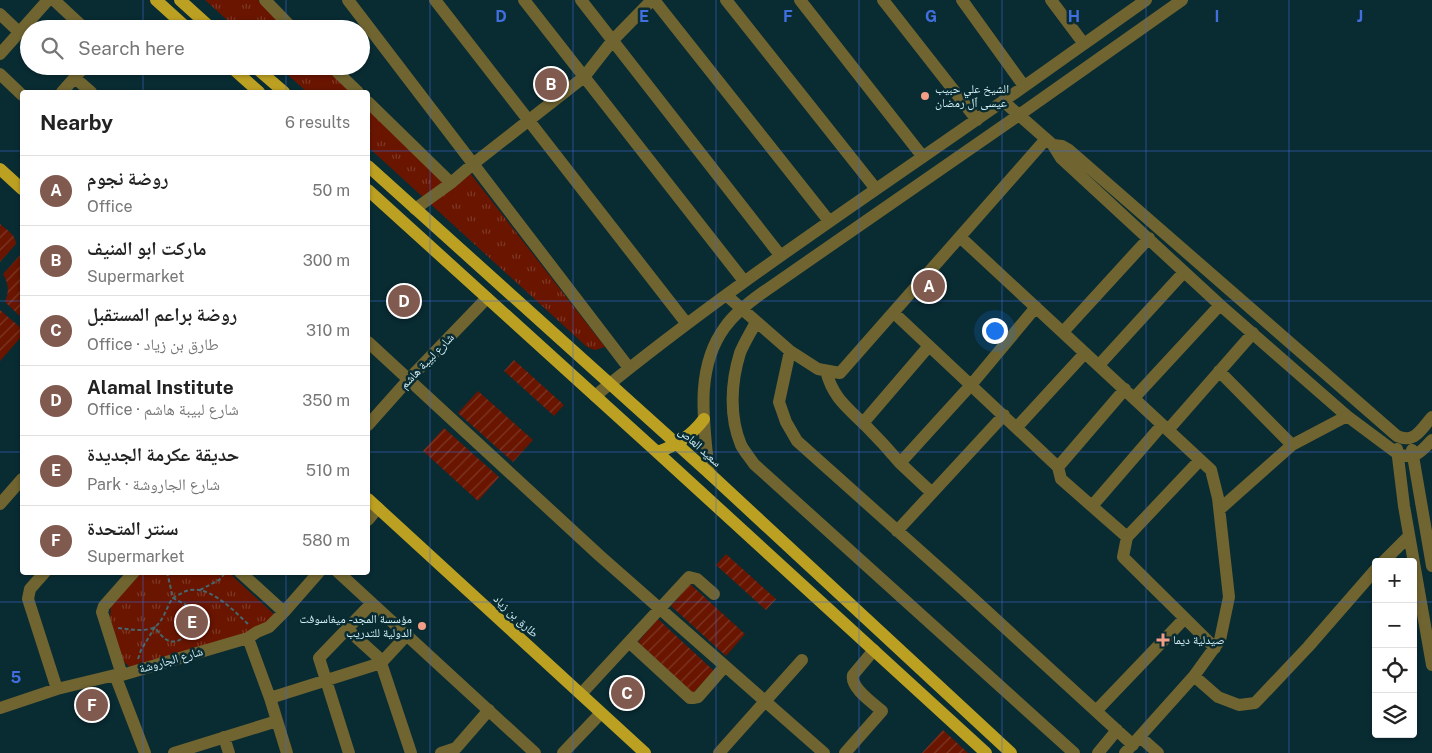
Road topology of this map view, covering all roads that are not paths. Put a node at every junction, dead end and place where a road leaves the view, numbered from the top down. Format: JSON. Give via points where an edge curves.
{"nodes":[{"id":1,"x":48,"y":0,"type":"edge"},
{"id":2,"x":54,"y":0,"type":"edge"},
{"id":3,"x":156,"y":0,"type":"edge"},
{"id":4,"x":180,"y":0,"type":"edge"},
{"id":5,"x":265,"y":0,"type":"edge"},
{"id":6,"x":348,"y":0,"type":"edge"},
{"id":7,"x":435,"y":0,"type":"edge"},
{"id":8,"x":524,"y":0,"type":"edge"},
{"id":9,"x":582,"y":0,"type":"edge"},
{"id":10,"x":653,"y":0,"type":"edge"},
{"id":11,"x":726,"y":0,"type":"edge"},
{"id":12,"x":800,"y":0,"type":"edge"},
{"id":13,"x":883,"y":0,"type":"edge"},
{"id":14,"x":962,"y":0,"type":"edge"},
{"id":15,"x":1051,"y":0,"type":"edge"},
{"id":16,"x":1145,"y":0,"type":"edge"},
{"id":17,"x":1182,"y":0,"type":"edge"},
{"id":18,"x":0,"y":14,"type":"edge"},
{"id":19,"x":30,"y":20,"type":"edge"},
{"id":20,"x":75,"y":20,"type":"edge"},
{"id":21,"x":178,"y":20,"type":"edge"},
{"id":22,"x":202,"y":20,"type":"edge"},
{"id":23,"x":284,"y":20,"type":"edge"},
{"id":24,"x":363,"y":20,"type":"edge"},
{"id":25,"x":370,"y":29,"type":"edge"},
{"id":26,"x":19,"y":32,"type":"joint"},
{"id":27,"x":613,"y":40,"type":"junction"},
{"id":28,"x":1084,"y":44,"type":"junction"},
{"id":29,"x":0,"y":54,"type":"edge"},
{"id":30,"x":0,"y":74,"type":"edge"},
{"id":31,"x":78,"y":75,"type":"edge"},
{"id":32,"x":240,"y":75,"type":"edge"},
{"id":33,"x":264,"y":75,"type":"edge"},
{"id":34,"x":340,"y":75,"type":"edge"},
{"id":35,"x":584,"y":77,"type":"junction"},
{"id":36,"x":75,"y":78,"type":"junction"},
{"id":37,"x":1024,"y":86,"type":"junction"},
{"id":38,"x":64,"y":90,"type":"edge"},
{"id":39,"x":89,"y":90,"type":"edge"},
{"id":40,"x":257,"y":90,"type":"edge"},
{"id":41,"x":282,"y":90,"type":"edge"},
{"id":42,"x":356,"y":90,"type":"edge"},
{"id":43,"x":20,"y":92,"type":"edge"},
{"id":44,"x":1003,"y":101,"type":"junction"},
{"id":45,"x":370,"y":104,"type":"edge"},
{"id":46,"x":1019,"y":116,"type":"junction"},
{"id":47,"x":977,"y":120,"type":"junction"},
{"id":48,"x":528,"y":121,"type":"junction"},
{"id":49,"x":1050,"y":142,"type":"junction"},
{"id":50,"x":923,"y":157,"type":"junction"},
{"id":51,"x":473,"y":164,"type":"junction"},
{"id":52,"x":370,"y":168,"type":"edge"},
{"id":53,"x":0,"y":169,"type":"edge"},
{"id":54,"x":451,"y":183,"type":"junction"},
{"id":55,"x":20,"y":187,"type":"edge"},
{"id":56,"x":876,"y":189,"type":"junction"},
{"id":57,"x":370,"y":192,"type":"edge"},
{"id":58,"x":415,"y":209,"type":"junction"},
{"id":59,"x":830,"y":221,"type":"junction"},
{"id":60,"x":960,"y":237,"type":"junction"},
{"id":61,"x":1149,"y":238,"type":"junction"},
{"id":62,"x":780,"y":255,"type":"junction"},
{"id":63,"x":1184,"y":272,"type":"junction"},
{"id":64,"x":744,"y":281,"type":"junction"},
{"id":65,"x":726,"y":295,"type":"junction"},
{"id":66,"x":487,"y":298,"type":"junction"},
{"id":67,"x":1220,"y":305,"type":"junction"},
{"id":68,"x":1036,"y":307,"type":"junction"},
{"id":69,"x":741,"y":309,"type":"junction"},
{"id":70,"x":894,"y":313,"type":"junction"},
{"id":71,"x":756,"y":322,"type":"junction"},
{"id":72,"x":687,"y":324,"type":"junction"},
{"id":73,"x":1063,"y":332,"type":"junction"},
{"id":74,"x":1254,"y":333,"type":"junction"},
{"id":75,"x":370,"y":344,"type":"edge"},
{"id":76,"x":929,"y":346,"type":"junction"},
{"id":77,"x":790,"y":351,"type":"junction"},
{"id":78,"x":1086,"y":353,"type":"junction"},
{"id":79,"x":1099,"y":366,"type":"junction"},
{"id":80,"x":629,"y":368,"type":"junction"},
{"id":81,"x":826,"y":371,"type":"junction"},
{"id":82,"x":1219,"y":371,"type":"junction"},
{"id":83,"x":409,"y":379,"type":"junction"},
{"id":84,"x":609,"y":384,"type":"junction"},
{"id":85,"x":971,"y":384,"type":"junction"},
{"id":86,"x":1125,"y":389,"type":"junction"},
{"id":87,"x":595,"y":396,"type":"junction"},
{"id":88,"x":1134,"y":398,"type":"junction"},
{"id":89,"x":1004,"y":415,"type":"junction"},
{"id":90,"x":1347,"y":416,"type":"junction"},
{"id":91,"x":1432,"y":417,"type":"edge"},
{"id":92,"x":704,"y":419,"type":"junction"},
{"id":93,"x":370,"y":423,"type":"edge"},
{"id":94,"x":863,"y":423,"type":"junction"},
{"id":95,"x":1017,"y":427,"type":"junction"},
{"id":96,"x":1165,"y":427,"type":"junction"},
{"id":97,"x":1397,"y":436,"type":"junction"},
{"id":98,"x":1410,"y":439,"type":"junction"},
{"id":99,"x":1432,"y":440,"type":"edge"},
{"id":100,"x":677,"y":445,"type":"junction"},
{"id":101,"x":1292,"y":445,"type":"junction"},
{"id":102,"x":658,"y":452,"type":"junction"},
{"id":103,"x":1398,"y":454,"type":"junction"},
{"id":104,"x":1413,"y":457,"type":"junction"},
{"id":105,"x":1200,"y":460,"type":"junction"},
{"id":106,"x":900,"y":463,"type":"junction"},
{"id":107,"x":1058,"y":467,"type":"junction"},
{"id":108,"x":709,"y":473,"type":"junction"},
{"id":109,"x":20,"y":481,"type":"edge"},
{"id":110,"x":932,"y":493,"type":"junction"},
{"id":111,"x":370,"y":501,"type":"edge"},
{"id":112,"x":0,"y":504,"type":"edge"},
{"id":113,"x":1092,"y":506,"type":"junction"},
{"id":114,"x":378,"y":508,"type":"junction"},
{"id":115,"x":1220,"y":509,"type":"junction"},
{"id":116,"x":370,"y":518,"type":"edge"},
{"id":117,"x":897,"y":531,"type":"junction"},
{"id":118,"x":1127,"y":536,"type":"junction"},
{"id":119,"x":1409,"y":536,"type":"junction"},
{"id":120,"x":1387,"y":558,"type":"edge"},
{"id":121,"x":1432,"y":566,"type":"edge"},
{"id":122,"x":1372,"y":574,"type":"edge"},
{"id":123,"x":42,"y":575,"type":"edge"},
{"id":124,"x":126,"y":575,"type":"edge"},
{"id":125,"x":243,"y":575,"type":"edge"},
{"id":126,"x":316,"y":575,"type":"edge"},
{"id":127,"x":341,"y":575,"type":"edge"},
{"id":128,"x":714,"y":594,"type":"dead end"},
{"id":129,"x":372,"y":603,"type":"junction"},
{"id":130,"x":660,"y":609,"type":"junction"},
{"id":131,"x":284,"y":612,"type":"junction"},
{"id":132,"x":1185,"y":618,"type":"junction"},
{"id":133,"x":347,"y":629,"type":"junction"},
{"id":134,"x":252,"y":635,"type":"junction"},
{"id":135,"x":406,"y":636,"type":"junction"},
{"id":136,"x":629,"y":642,"type":"junction"},
{"id":137,"x":1215,"y":648,"type":"junction"},
{"id":138,"x":874,"y":650,"type":"junction"},
{"id":139,"x":802,"y":660,"type":"dead end"},
{"id":140,"x":381,"y":663,"type":"junction"},
{"id":141,"x":1432,"y":665,"type":"edge"},
{"id":142,"x":725,"y":666,"type":"junction"},
{"id":143,"x":118,"y":675,"type":"junction"},
{"id":144,"x":1194,"y":676,"type":"junction"},
{"id":145,"x":326,"y":681,"type":"junction"},
{"id":146,"x":58,"y":689,"type":"junction"},
{"id":147,"x":581,"y":694,"type":"junction"},
{"id":148,"x":270,"y":698,"type":"junction"},
{"id":149,"x":764,"y":701,"type":"junction"},
{"id":150,"x":0,"y":708,"type":"edge"},
{"id":151,"x":489,"y":710,"type":"junction"},
{"id":152,"x":1096,"y":711,"type":"junction"},
{"id":153,"x":601,"y":713,"type":"junction"},
{"id":154,"x":277,"y":721,"type":"junction"},
{"id":155,"x":1117,"y":730,"type":"junction"},
{"id":156,"x":224,"y":737,"type":"junction"},
{"id":157,"x":1133,"y":745,"type":"edge"},
{"id":158,"x":145,"y":753,"type":"edge"},
{"id":159,"x":174,"y":753,"type":"edge"},
{"id":160,"x":229,"y":753,"type":"edge"},
{"id":161,"x":287,"y":753,"type":"edge"},
{"id":162,"x":349,"y":753,"type":"edge"},
{"id":163,"x":411,"y":753,"type":"edge"},
{"id":164,"x":441,"y":753,"type":"edge"},
{"id":165,"x":535,"y":753,"type":"edge"},
{"id":166,"x":562,"y":753,"type":"edge"},
{"id":167,"x":645,"y":753,"type":"edge"},
{"id":168,"x":719,"y":753,"type":"edge"},
{"id":169,"x":824,"y":753,"type":"edge"},
{"id":170,"x":844,"y":753,"type":"edge"},
{"id":171,"x":986,"y":753,"type":"edge"},
{"id":172,"x":1011,"y":753,"type":"edge"},
{"id":173,"x":1074,"y":753,"type":"edge"},
{"id":174,"x":1098,"y":753,"type":"edge"},
{"id":175,"x":1158,"y":753,"type":"edge"}],
"edges":[{"from":1,"to":19,"type":"street"},
{"from":2,"to":20,"type":"street"},
{"from":3,"to":21,"type":"main road"},
{"from":4,"to":22,"type":"main road"},
{"from":5,"to":23,"type":"street"},
{"from":6,"to":24,"type":"street"},
{"from":7,"to":48,"type":"street"},
{"from":8,"to":35,"type":"street"},
{"from":9,"to":27,"type":"street"},
{"from":10,"to":27,"type":"street"},
{"from":10,"to":59,"type":"street"},
{"from":11,"to":56,"type":"street"},
{"from":12,"to":50,"type":"street"},
{"from":13,"to":47,"type":"street"},
{"from":14,"to":37,"type":"street"},
{"from":15,"to":28,"type":"street"},
{"from":16,"to":28,"type":"street"},
{"from":17,"to":46,"type":"street"},
{"from":18,"to":26,"type":"street"},
{"from":25,"to":51,"type":"street"},
{"from":26,"to":29,"type":"street"},
{"from":27,"to":35,"type":"street"},
{"from":27,"to":62,"type":"street"},
{"from":28,"to":37,"type":"street"},
{"from":30,"to":43,"type":"street"},
{"from":31,"to":36,"type":"street"},
{"from":32,"to":40,"type":"main road"},
{"from":33,"to":41,"type":"main road"},
{"from":34,"to":42,"type":"street"},
{"from":35,"to":48,"type":"street"},
{"from":35,"to":64,"type":"street"},
{"from":36,"to":38,"type":"street"},
{"from":36,"to":39,"type":"street"},
{"from":37,"to":44,"type":"street"},
{"from":44,"to":46,"type":"street"},
{"from":44,"to":47,"type":"street"},
{"from":45,"to":54,"type":"street"},
{"from":46,"to":49,"type":"street"},
{"from":46,"to":69,"type":"street"},
{"from":47,"to":50,"type":"street"},
{"from":48,"to":51,"type":"street"},
{"from":48,"to":72,"type":"street"},
{"from":49,"to":60,"type":"street"},
{"from":49,"to":61,"type":"street","via":[[1060,158]]},
{"from":49,"to":97,"type":"street","via":[[1069,150]]},
{"from":50,"to":56,"type":"street"},
{"from":51,"to":54,"type":"street"},
{"from":51,"to":80,"type":"street"},
{"from":52,"to":58,"type":"main road","name":"سعيد العاص"},
{"from":53,"to":55,"type":"main road"},
{"from":54,"to":58,"type":"street"},
{"from":56,"to":59,"type":"street"},
{"from":57,"to":66,"type":"main road"},
{"from":58,"to":84,"type":"main road","name":"سعيد العاص"},
{"from":59,"to":62,"type":"street"},
{"from":60,"to":68,"type":"street"},
{"from":60,"to":70,"type":"street"},
{"from":61,"to":63,"type":"street"},
{"from":61,"to":73,"type":"street"},
{"from":62,"to":64,"type":"street"},
{"from":63,"to":67,"type":"street"},
{"from":63,"to":79,"type":"street"},
{"from":64,"to":65,"type":"street"},
{"from":65,"to":69,"type":"street"},
{"from":65,"to":72,"type":"street"},
{"from":66,"to":83,"type":"street","name":"شارع لبيبة هاشم"},
{"from":66,"to":87,"type":"main road"},
{"from":67,"to":74,"type":"street"},
{"from":67,"to":88,"type":"street"},
{"from":68,"to":73,"type":"street"},
{"from":68,"to":85,"type":"street"},
{"from":69,"to":71,"type":"street"},
{"from":69,"to":92,"type":"street","via":[[714,344],[707,364]]},
{"from":70,"to":76,"type":"street"},
{"from":70,"to":81,"type":"street","via":[[840,373]]},
{"from":71,"to":77,"type":"street"},
{"from":71,"to":173,"type":"street","via":[[741,352],[732,398],[741,445],[754,464]]},
{"from":72,"to":80,"type":"street"},
{"from":73,"to":78,"type":"street"},
{"from":74,"to":82,"type":"street"},
{"from":74,"to":90,"type":"street"},
{"from":75,"to":83,"type":"street"},
{"from":76,"to":85,"type":"street"},
{"from":76,"to":94,"type":"street"},
{"from":77,"to":81,"type":"street"},
{"from":77,"to":117,"type":"street","via":[[778,402],[797,441]]},
{"from":78,"to":79,"type":"street"},
{"from":78,"to":95,"type":"street"},
{"from":79,"to":86,"type":"street"},
{"from":80,"to":84,"type":"street"},
{"from":81,"to":94,"type":"street","via":[[840,401]]},
{"from":82,"to":96,"type":"street"},
{"from":82,"to":101,"type":"street"},
{"from":83,"to":93,"type":"street","name":"شارع لبيبة هاشم"},
{"from":83,"to":130,"type":"street"},
{"from":84,"to":87,"type":"street"},
{"from":84,"to":100,"type":"main road","name":"سعيد العاص"},
{"from":85,"to":89,"type":"street"},
{"from":85,"to":106,"type":"street"},
{"from":86,"to":88,"type":"street"},
{"from":86,"to":107,"type":"street"},
{"from":87,"to":102,"type":"main road"},
{"from":88,"to":96,"type":"street"},
{"from":89,"to":95,"type":"street"},
{"from":89,"to":110,"type":"street"},
{"from":90,"to":101,"type":"street"},
{"from":90,"to":103,"type":"street"},
{"from":91,"to":98,"type":"street"},
{"from":92,"to":100,"type":"main road"},
{"from":92,"to":108,"type":"street"},
{"from":94,"to":106,"type":"street"},
{"from":95,"to":107,"type":"street"},
{"from":96,"to":105,"type":"street"},
{"from":96,"to":113,"type":"street"},
{"from":97,"to":98,"type":"street"},
{"from":97,"to":103,"type":"street"},
{"from":98,"to":104,"type":"street"},
{"from":99,"to":104,"type":"street"},
{"from":100,"to":102,"type":"main road"},
{"from":100,"to":108,"type":"main road","name":"سعيد العاص"},
{"from":101,"to":115,"type":"street"},
{"from":102,"to":138,"type":"main road"},
{"from":103,"to":104,"type":"street"},
{"from":103,"to":119,"type":"street"},
{"from":104,"to":121,"type":"street"},
{"from":105,"to":115,"type":"street","via":[[1211,470]]},
{"from":105,"to":118,"type":"street"},
{"from":106,"to":110,"type":"street"},
{"from":107,"to":113,"type":"street","via":[[1061,479]]},
{"from":108,"to":172,"type":"main road","name":"سعيد العاص"},
{"from":109,"to":112,"type":"street"},
{"from":110,"to":117,"type":"street"},
{"from":111,"to":114,"type":"main road","name":"طارق بن زياد"},
{"from":113,"to":118,"type":"street"},
{"from":114,"to":116,"type":"street"},
{"from":114,"to":147,"type":"main road","name":"طارق بن زياد"},
{"from":115,"to":137,"type":"street","via":[[1229,597],[1220,640]]},
{"from":117,"to":152,"type":"street"},
{"from":118,"to":132,"type":"street","via":[[1124,557]]},
{"from":119,"to":120,"type":"street"},
{"from":119,"to":141,"type":"street"},
{"from":122,"to":144,"type":"street","via":[[1255,703],[1239,705],[1218,697]]},
{"from":123,"to":146,"type":"street","via":[[30,589],[28,599]]},
{"from":124,"to":143,"type":"street","via":[[102,612]]},
{"from":125,"to":131,"type":"street"},
{"from":126,"to":131,"type":"street","name":"شارع الجاروشة"},
{"from":127,"to":129,"type":"street"},
{"from":128,"to":130,"type":"street","via":[[690,577]]},
{"from":129,"to":133,"type":"street"},
{"from":129,"to":135,"type":"street"},
{"from":130,"to":136,"type":"street"},
{"from":130,"to":142,"type":"street"},
{"from":131,"to":134,"type":"street","name":"شارع الجاروشة","via":[[269,627]]},
{"from":132,"to":137,"type":"street"},
{"from":132,"to":152,"type":"street"},
{"from":133,"to":140,"type":"street"},
{"from":133,"to":145,"type":"street","via":[[319,658]]},
{"from":134,"to":143,"type":"street","name":"شارع الجاروشة"},
{"from":134,"to":148,"type":"street"},
{"from":135,"to":140,"type":"street"},
{"from":135,"to":151,"type":"street"},
{"from":136,"to":142,"type":"street","via":[[690,698],[698,697]]},
{"from":136,"to":147,"type":"street"},
{"from":137,"to":144,"type":"street"},
{"from":138,"to":170,"type":"street","via":[[852,680],[855,687],[882,711]]},
{"from":138,"to":171,"type":"main road"},
{"from":139,"to":149,"type":"street"},
{"from":140,"to":145,"type":"street"},
{"from":140,"to":163,"type":"street"},
{"from":142,"to":149,"type":"street"},
{"from":143,"to":146,"type":"street","name":"شارع الجاروشة"},
{"from":143,"to":158,"type":"street"},
{"from":144,"to":157,"type":"street"},
{"from":145,"to":148,"type":"street"},
{"from":145,"to":162,"type":"street"},
{"from":146,"to":150,"type":"street","name":"شارع الجاروشة"},
{"from":147,"to":153,"type":"main road","name":"طارق بن زياد"},
{"from":148,"to":154,"type":"street"},
{"from":149,"to":168,"type":"street"},
{"from":149,"to":169,"type":"street"},
{"from":151,"to":164,"type":"street","via":[[456,748]]},
{"from":151,"to":165,"type":"street"},
{"from":152,"to":155,"type":"street"},
{"from":153,"to":166,"type":"street"},
{"from":153,"to":167,"type":"main road","name":"طارق بن زياد"},
{"from":154,"to":156,"type":"street"},
{"from":154,"to":161,"type":"street"},
{"from":155,"to":157,"type":"street"},
{"from":155,"to":174,"type":"street"},
{"from":156,"to":159,"type":"street"},
{"from":156,"to":160,"type":"street"},
{"from":157,"to":175,"type":"street"}]}
